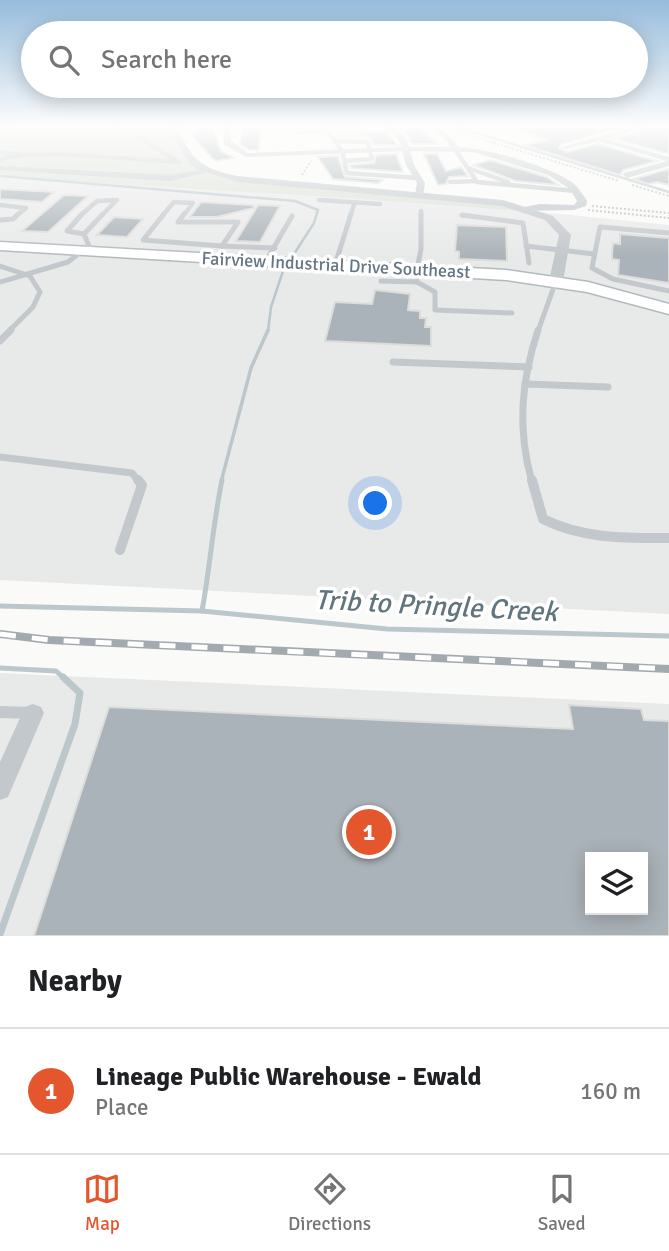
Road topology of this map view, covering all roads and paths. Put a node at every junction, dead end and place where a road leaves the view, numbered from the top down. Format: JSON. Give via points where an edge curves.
{"nodes":[{"id":1,"x":46,"y":171,"type":"edge"},
{"id":2,"x":209,"y":171,"type":"joint"},
{"id":3,"x":304,"y":171,"type":"edge"},
{"id":4,"x":346,"y":171,"type":"edge"},
{"id":5,"x":414,"y":171,"type":"edge"},
{"id":6,"x":469,"y":171,"type":"edge"},
{"id":7,"x":476,"y":171,"type":"edge"},
{"id":8,"x":544,"y":171,"type":"edge"},
{"id":9,"x":588,"y":171,"type":"edge"},
{"id":10,"x":640,"y":171,"type":"edge"},
{"id":11,"x":627,"y":175,"type":"dead end"},
{"id":12,"x":419,"y":178,"type":"junction"},
{"id":13,"x":299,"y":181,"type":"dead end"},
{"id":14,"x":475,"y":181,"type":"junction"},
{"id":15,"x":450,"y":182,"type":"dead end"},
{"id":16,"x":520,"y":186,"type":"junction"},
{"id":17,"x":576,"y":191,"type":"junction"},
{"id":18,"x":419,"y":195,"type":"junction"},
{"id":19,"x":669,"y":196,"type":"edge"},
{"id":20,"x":319,"y":200,"type":"dead end"},
{"id":21,"x":355,"y":202,"type":"junction"},
{"id":22,"x":380,"y":204,"type":"dead end"},
{"id":23,"x":0,"y":205,"type":"edge"},
{"id":24,"x":578,"y":206,"type":"junction"},
{"id":25,"x":527,"y":209,"type":"junction"},
{"id":26,"x":421,"y":211,"type":"dead end"},
{"id":27,"x":669,"y":213,"type":"edge"},
{"id":28,"x":462,"y":215,"type":"dead end"},
{"id":29,"x":292,"y":216,"type":"dead end"},
{"id":30,"x":669,"y":218,"type":"edge"},
{"id":31,"x":0,"y":220,"type":"edge"},
{"id":32,"x":84,"y":233,"type":"junction"},
{"id":33,"x":669,"y":233,"type":"edge"},
{"id":34,"x":0,"y":246,"type":"edge"},
{"id":35,"x":526,"y":246,"type":"junction"},
{"id":36,"x":216,"y":250,"type":"junction"},
{"id":37,"x":562,"y":250,"type":"junction"},
{"id":38,"x":87,"y":251,"type":"junction"},
{"id":39,"x":270,"y":254,"type":"junction"},
{"id":40,"x":594,"y":254,"type":"junction"},
{"id":41,"x":529,"y":263,"type":"dead end"},
{"id":42,"x":335,"y":265,"type":"junction"},
{"id":43,"x":0,"y":266,"type":"edge"},
{"id":44,"x":29,"y":274,"type":"junction"},
{"id":45,"x":417,"y":274,"type":"junction"},
{"id":46,"x":382,"y":281,"type":"dead end"},
{"id":47,"x":556,"y":281,"type":"junction"},
{"id":48,"x":0,"y":282,"type":"edge"},
{"id":49,"x":669,"y":291,"type":"edge"},
{"id":50,"x":669,"y":309,"type":"edge"},
{"id":51,"x":512,"y":313,"type":"dead end"},
{"id":52,"x":0,"y":341,"type":"edge"},
{"id":53,"x":393,"y":362,"type":"dead end"},
{"id":54,"x":529,"y":366,"type":"junction"},
{"id":55,"x":525,"y":384,"type":"junction"},
{"id":56,"x":608,"y":387,"type":"dead end"},
{"id":57,"x":0,"y":457,"type":"edge"},
{"id":58,"x":669,"y":538,"type":"edge"},
{"id":59,"x":120,"y":550,"type":"dead end"},
{"id":60,"x":0,"y":712,"type":"edge"},
{"id":61,"x":33,"y":713,"type":"joint"},
{"id":62,"x":0,"y":789,"type":"edge"}],
"edges":[{"from":1,"to":2,"type":"street","via":[[170,178]]},
{"from":2,"to":18,"type":"street","via":[[267,183]]},
{"from":3,"to":13,"type":"path"},
{"from":4,"to":12,"type":"lane"},
{"from":5,"to":12,"type":"street"},
{"from":6,"to":14,"type":"lane"},
{"from":7,"to":16,"type":"lane"},
{"from":8,"to":17,"type":"street"},
{"from":9,"to":19,"type":"path"},
{"from":10,"to":11,"type":"street"},
{"from":12,"to":18,"type":"street"},
{"from":14,"to":15,"type":"lane"},
{"from":14,"to":16,"type":"lane"},
{"from":16,"to":17,"type":"lane"},
{"from":17,"to":24,"type":"street"},
{"from":18,"to":25,"type":"street"},
{"from":20,"to":21,"type":"lane"},
{"from":21,"to":22,"type":"lane"},
{"from":21,"to":42,"type":"lane"},
{"from":23,"to":31,"type":"lane","via":[[26,208],[13,219]]},
{"from":24,"to":25,"type":"street"},
{"from":24,"to":27,"type":"path"},
{"from":24,"to":30,"type":"path"},
{"from":25,"to":37,"type":"street","via":[[558,225],[565,235]]},
{"from":26,"to":45,"type":"lane"},
{"from":28,"to":35,"type":"lane","via":[[523,223]]},
{"from":29,"to":39,"type":"lane"},
{"from":32,"to":32,"type":"lane","via":[[67,231],[97,201],[117,200]]},
{"from":32,"to":38,"type":"lane"},
{"from":33,"to":40,"type":"lane","via":[[600,227]]},
{"from":34,"to":38,"type":"main road","name":"Fairview Industrial Drive Southeast"},
{"from":35,"to":37,"type":"lane"},
{"from":35,"to":41,"type":"lane"},
{"from":36,"to":36,"type":"lane","via":[[143,240],[174,202],[193,203],[178,222],[238,222]]},
{"from":36,"to":38,"type":"main road","name":"Fairview Industrial Drive Southeast"},
{"from":36,"to":39,"type":"main road","name":"Fairview Industrial Drive Southeast"},
{"from":37,"to":40,"type":"lane"},
{"from":37,"to":47,"type":"street"},
{"from":38,"to":44,"type":"lane"},
{"from":39,"to":42,"type":"main road","name":"Fairview Industrial Drive Southeast"},
{"from":40,"to":49,"type":"lane","via":[[592,268],[600,274]]},
{"from":42,"to":45,"type":"main road","name":"Fairview Industrial Drive Southeast"},
{"from":43,"to":44,"type":"lane"},
{"from":44,"to":48,"type":"lane"},
{"from":44,"to":52,"type":"lane","via":[[39,286],[39,297]]},
{"from":45,"to":46,"type":"lane"},
{"from":45,"to":47,"type":"main road","name":"Fairview Industrial Drive Southeast"},
{"from":45,"to":51,"type":"lane","via":[[435,292],[435,310]]},
{"from":47,"to":50,"type":"main road","name":"Fairview Industrial Drive Southeast"},
{"from":47,"to":54,"type":"lane"},
{"from":53,"to":54,"type":"lane"},
{"from":54,"to":55,"type":"lane"},
{"from":55,"to":56,"type":"lane"},
{"from":55,"to":58,"type":"lane","via":[[523,449],[543,519],[575,533]]},
{"from":57,"to":59,"type":"lane","via":[[137,476],[142,485]]},
{"from":60,"to":61,"type":"lane"},
{"from":61,"to":62,"type":"street"}]}
